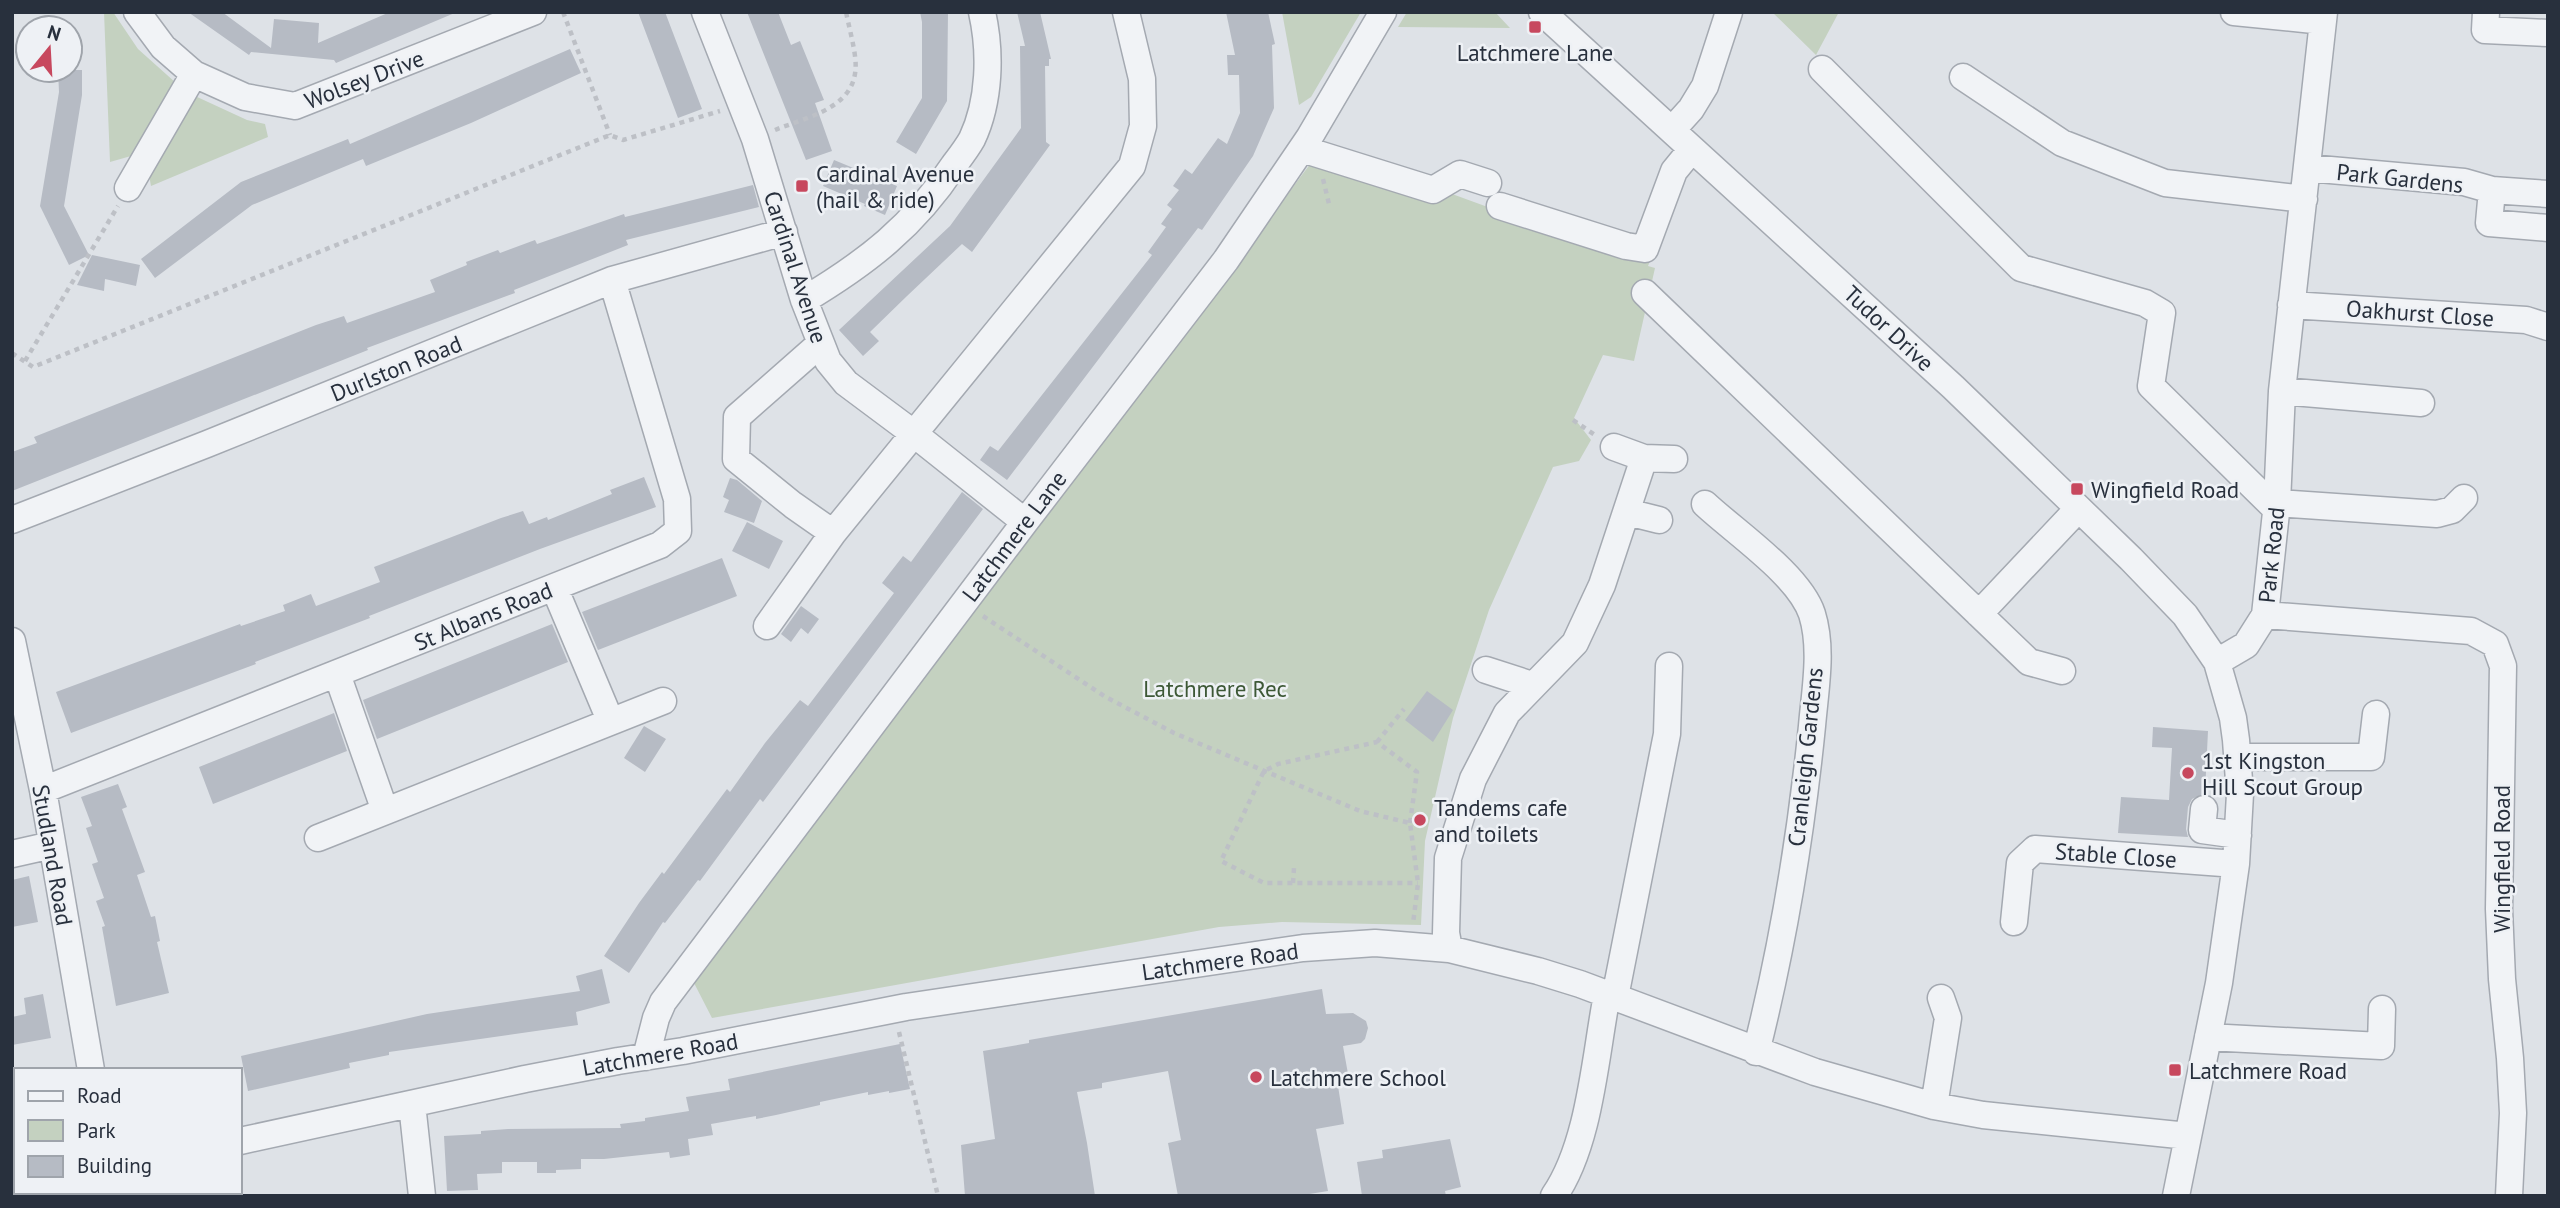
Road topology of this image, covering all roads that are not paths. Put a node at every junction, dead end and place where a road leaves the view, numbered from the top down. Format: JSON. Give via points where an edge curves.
{"nodes":[{"id":1,"x":137,"y":12,"type":"edge"},
{"id":2,"x":533,"y":12,"type":"edge"},
{"id":3,"x":705,"y":12,"type":"edge"},
{"id":4,"x":982,"y":12,"type":"edge"},
{"id":5,"x":1126,"y":12,"type":"edge"},
{"id":6,"x":1383,"y":12,"type":"edge"},
{"id":7,"x":1542,"y":12,"type":"edge"},
{"id":8,"x":1729,"y":12,"type":"edge"},
{"id":9,"x":2234,"y":12,"type":"edge"},
{"id":10,"x":2486,"y":12,"type":"edge"},
{"id":11,"x":2324,"y":17,"type":"edge"},
{"id":12,"x":2548,"y":33,"type":"edge"},
{"id":13,"x":1822,"y":69,"type":"dead end"},
{"id":14,"x":194,"y":74,"type":"junction"},
{"id":15,"x":1963,"y":77,"type":"dead end"},
{"id":16,"x":1672,"y":130,"type":"junction"},
{"id":17,"x":1302,"y":149,"type":"junction"},
{"id":18,"x":1692,"y":149,"type":"junction"},
{"id":19,"x":2308,"y":168,"type":"junction"},
{"id":20,"x":128,"y":188,"type":"road end"},
{"id":21,"x":2492,"y":190,"type":"junction"},
{"id":22,"x":2548,"y":194,"type":"edge"},
{"id":23,"x":2304,"y":199,"type":"junction"},
{"id":24,"x":2548,"y":228,"type":"edge"},
{"id":25,"x":784,"y":232,"type":"junction"},
{"id":26,"x":612,"y":280,"type":"junction"},
{"id":27,"x":1645,"y":293,"type":"dead end"},
{"id":28,"x":804,"y":300,"type":"junction"},
{"id":29,"x":2291,"y":305,"type":"junction"},
{"id":30,"x":2548,"y":327,"type":"edge"},
{"id":31,"x":820,"y":344,"type":"junction"},
{"id":32,"x":2283,"y":391,"type":"junction"},
{"id":33,"x":2421,"y":403,"type":"dead end"},
{"id":34,"x":913,"y":433,"type":"junction"},
{"id":35,"x":1614,"y":447,"type":"dead end"},
{"id":36,"x":1644,"y":458,"type":"junction"},
{"id":37,"x":1674,"y":459,"type":"dead end"},
{"id":38,"x":2464,"y":498,"type":"dead end"},
{"id":39,"x":2276,"y":506,"type":"junction"},
{"id":40,"x":2078,"y":509,"type":"junction"},
{"id":41,"x":1628,"y":512,"type":"junction"},
{"id":42,"x":1706,"y":515,"type":"dead end"},
{"id":43,"x":12,"y":520,"type":"edge"},
{"id":44,"x":1659,"y":520,"type":"dead end"},
{"id":45,"x":1025,"y":522,"type":"junction"},
{"id":46,"x":833,"y":533,"type":"junction"},
{"id":47,"x":554,"y":587,"type":"junction"},
{"id":48,"x":1979,"y":614,"type":"junction"},
{"id":49,"x":2265,"y":615,"type":"junction"},
{"id":50,"x":767,"y":626,"type":"dead end"},
{"id":51,"x":12,"y":641,"type":"edge"},
{"id":52,"x":2217,"y":663,"type":"junction"},
{"id":53,"x":1670,"y":666,"type":"dead end"},
{"id":54,"x":1486,"y":670,"type":"dead end"},
{"id":55,"x":2062,"y":671,"type":"dead end"},
{"id":56,"x":337,"y":674,"type":"junction"},
{"id":57,"x":1532,"y":685,"type":"junction"},
{"id":58,"x":663,"y":701,"type":"dead end"},
{"id":59,"x":2376,"y":715,"type":"dead end"},
{"id":60,"x":610,"y":720,"type":"junction"},
{"id":61,"x":2237,"y":757,"type":"junction"},
{"id":62,"x":43,"y":790,"type":"junction"},
{"id":63,"x":2204,"y":809,"type":"dead end"},
{"id":64,"x":386,"y":811,"type":"junction"},
{"id":65,"x":2238,"y":835,"type":"junction"},
{"id":66,"x":318,"y":838,"type":"dead end"},
{"id":67,"x":52,"y":845,"type":"junction"},
{"id":68,"x":12,"y":854,"type":"edge"},
{"id":69,"x":2236,"y":863,"type":"junction"},
{"id":70,"x":2014,"y":922,"type":"dead end"},
{"id":71,"x":1449,"y":949,"type":"junction"},
{"id":72,"x":1611,"y":996,"type":"junction"},
{"id":73,"x":1941,"y":998,"type":"dead end"},
{"id":74,"x":2382,"y":1009,"type":"dead end"},
{"id":75,"x":2208,"y":1037,"type":"junction"},
{"id":76,"x":1756,"y":1052,"type":"junction"},
{"id":77,"x":646,"y":1057,"type":"junction"},
{"id":78,"x":91,"y":1068,"type":"edge"},
{"id":79,"x":412,"y":1104,"type":"junction"},
{"id":80,"x":1934,"y":1106,"type":"junction"},
{"id":81,"x":2188,"y":1136,"type":"junction"},
{"id":82,"x":242,"y":1141,"type":"edge"},
{"id":83,"x":422,"y":1196,"type":"edge"},
{"id":84,"x":1554,"y":1196,"type":"edge"},
{"id":85,"x":2176,"y":1196,"type":"edge"},
{"id":86,"x":2509,"y":1196,"type":"edge"}],
"edges":[{"from":1,"to":14,"type":"street","name":"Wolsey Drive","via":[[163,47]]},
{"from":2,"to":14,"type":"street","name":"Wolsey Drive","via":[[295,106],[245,97]]},
{"from":3,"to":25,"type":"street","name":"Cardinal Avenue","via":[[755,139]]},
{"from":4,"to":28,"type":"street","via":[[987,82],[972,139],[937,191],[898,233],[851,272]]},
{"from":5,"to":34,"type":"street","via":[[1142,79],[1143,126],[1132,166]]},
{"from":6,"to":17,"type":"street","name":"Latchmere Lane"},
{"from":7,"to":16,"type":"street","name":"Tudor Drive"},
{"from":8,"to":16,"type":"street","via":[[1705,86]]},
{"from":9,"to":11,"type":"street"},
{"from":10,"to":12,"type":"street","via":[[2485,30]]},
{"from":11,"to":19,"type":"street","name":"Park Road"},
{"from":13,"to":39,"type":"street","via":[[2021,268],[2145,303],[2162,313],[2151,386]]},
{"from":14,"to":20,"type":"street"},
{"from":15,"to":23,"type":"street","via":[[2062,143],[2165,183]]},
{"from":16,"to":18,"type":"street","name":"Tudor Drive"},
{"from":17,"to":18,"type":"street","via":[[1433,190],[1460,174],[1494,195],[1626,246],[1645,249],[1674,171]]},
{"from":17,"to":45,"type":"street","name":"Latchmere Lane","via":[[1226,260]]},
{"from":18,"to":40,"type":"street","name":"Tudor Drive","via":[[1953,387]]},
{"from":19,"to":21,"type":"street","name":"Park Gardens","via":[[2464,182]]},
{"from":19,"to":23,"type":"street","name":"Park Road"},
{"from":21,"to":22,"type":"street","name":"Park Gardens"},
{"from":21,"to":24,"type":"street","name":"Park Gardens","via":[[2489,223]]},
{"from":23,"to":29,"type":"street","name":"Park Road"},
{"from":25,"to":26,"type":"street","name":"Durlston Road"},
{"from":25,"to":28,"type":"street","name":"Cardinal Avenue"},
{"from":26,"to":43,"type":"street","name":"Durlston Road"},
{"from":26,"to":47,"type":"street","name":"St Albans Road","via":[[677,499],[678,531],[660,545]]},
{"from":27,"to":48,"type":"street"},
{"from":28,"to":31,"type":"street","name":"Cardinal Avenue"},
{"from":29,"to":30,"type":"street","name":"Oakhurst Close","via":[[2526,320]]},
{"from":29,"to":32,"type":"street","name":"Park Road"},
{"from":31,"to":34,"type":"street","name":"Cardinal Avenue","via":[[846,383]]},
{"from":31,"to":46,"type":"street","via":[[737,417],[736,459]]},
{"from":32,"to":33,"type":"street"},
{"from":32,"to":39,"type":"street","name":"Park Road"},
{"from":34,"to":45,"type":"street","name":"Cardinal Avenue"},
{"from":34,"to":46,"type":"street"},
{"from":35,"to":36,"type":"street"},
{"from":36,"to":37,"type":"street"},
{"from":36,"to":41,"type":"street"},
{"from":38,"to":39,"type":"street","via":[[2452,510],[2437,514]]},
{"from":39,"to":49,"type":"street","name":"Park Road"},
{"from":40,"to":48,"type":"street"},
{"from":40,"to":52,"type":"street","name":"Tudor Drive","via":[[2185,615]]},
{"from":41,"to":44,"type":"street"},
{"from":41,"to":57,"type":"street","via":[[1575,643]]},
{"from":42,"to":76,"type":"street","name":"Cranleigh Gardens","via":[[1796,585],[1812,614],[1816,640],[1805,800]]},
{"from":45,"to":77,"type":"street","name":"Latchmere Lane","via":[[663,1002]]},
{"from":46,"to":50,"type":"street"},
{"from":47,"to":56,"type":"street","name":"St Albans Road"},
{"from":47,"to":60,"type":"street"},
{"from":48,"to":55,"type":"street","via":[[2029,662]]},
{"from":49,"to":52,"type":"street","name":"Park Road","via":[[2246,645]]},
{"from":49,"to":86,"type":"street","name":"Wingfield Road","via":[[2471,631],[2496,644],[2503,666],[2499,909],[2512,1113]]},
{"from":51,"to":62,"type":"street","name":"Studland Road"},
{"from":52,"to":61,"type":"street","via":[[2233,718]]},
{"from":53,"to":72,"type":"street","via":[[1667,734]]},
{"from":54,"to":57,"type":"street"},
{"from":56,"to":62,"type":"street","name":"St Albans Road"},
{"from":56,"to":64,"type":"street"},
{"from":57,"to":71,"type":"street","via":[[1507,713],[1473,779],[1460,818],[1448,858]]},
{"from":58,"to":60,"type":"street"},
{"from":59,"to":61,"type":"street","via":[[2371,757]]},
{"from":60,"to":64,"type":"street"},
{"from":61,"to":65,"type":"street"},
{"from":62,"to":67,"type":"street","name":"Studland Road"},
{"from":63,"to":65,"type":"street","via":[[2202,830]]},
{"from":64,"to":66,"type":"street"},
{"from":65,"to":69,"type":"street"},
{"from":67,"to":68,"type":"street"},
{"from":67,"to":78,"type":"street","name":"Studland Road"},
{"from":69,"to":70,"type":"street","name":"Stable Close","via":[[2035,849],[2020,863]]},
{"from":69,"to":75,"type":"street"},
{"from":71,"to":72,"type":"street","name":"Latchmere Road","via":[[1538,971]]},
{"from":71,"to":77,"type":"street","name":"Latchmere Road","via":[[1374,943],[1303,948],[906,1007]]},
{"from":72,"to":76,"type":"street","name":"Latchmere Road"},
{"from":72,"to":84,"type":"street","via":[[1583,1131]]},
{"from":73,"to":80,"type":"street","via":[[1948,1018]]},
{"from":74,"to":75,"type":"street","via":[[2381,1046]]},
{"from":75,"to":81,"type":"street"},
{"from":76,"to":80,"type":"street","name":"Latchmere Road"},
{"from":77,"to":79,"type":"street","name":"Latchmere Road"},
{"from":79,"to":82,"type":"street","name":"Latchmere Road"},
{"from":79,"to":83,"type":"street"},
{"from":80,"to":81,"type":"street","name":"Latchmere Road"},
{"from":81,"to":85,"type":"street"}]}
